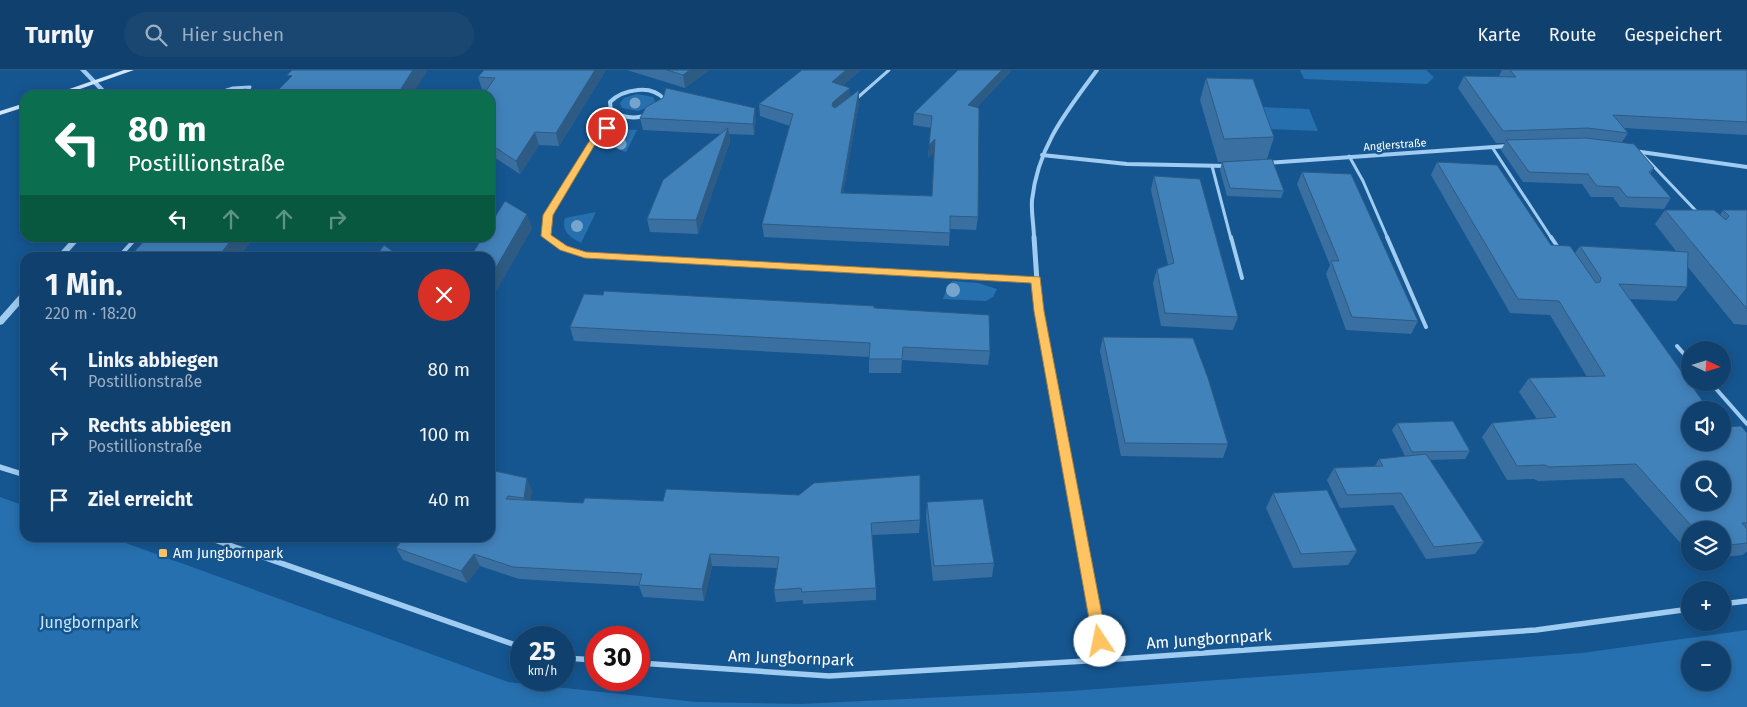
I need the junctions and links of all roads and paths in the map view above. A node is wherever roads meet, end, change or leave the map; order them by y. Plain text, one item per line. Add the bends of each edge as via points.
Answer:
1 (83, 70) edge
2 (130, 70) edge
3 (889, 70) edge
4 (1094, 70) edge
5 (96, 83) junction
6 (73, 90) edge
7 (103, 90) edge
8 (227, 90) edge
9 (248, 90) edge
10 (856, 99) edge
11 (20, 107) edge
12 (0, 113) edge
13 (621, 116) junction
14 (1510, 146) edge
15 (1492, 147) junction
16 (1630, 150) edge
17 (1639, 151) junction
18 (1042, 156) junction
19 (1349, 156) junction
20 (1266, 163) edge
21 (1237, 165) edge
22 (1212, 166) junction
23 (1747, 167) edge
24 (1700, 216) edge
25 (73, 242) edge
26 (132, 242) edge
27 (64, 252) edge
28 (123, 252) edge
29 (1562, 254) edge
30 (1242, 278) dead end
31 (1036, 280) junction
32 (20, 300) edge
33 (0, 322) edge
34 (1426, 327) dead end
35 (1677, 346) dead end
36 (1681, 351) edge
37 (1718, 391) edge
38 (1747, 424) edge
39 (0, 467) edge
40 (20, 473) edge
41 (220, 542) edge
42 (1747, 601) edge
43 (1731, 603) edge
44 (1681, 609) edge
45 (510, 643) edge
46 (1104, 660) junction
47 (650, 664) edge

1 - 5 street
2 - 5 main road
3 - 10 lane
4 - 18 street via 1059,122
5 - 6 main road
5 - 7 street
8 - 9 lane via 250,87
11 - 12 main road
13 - 13 street via 651,114 662,107 664,99 649,90 622,93 614,97 609,106 611,111
13 - 31 street via 594,140 548,215 546,236 563,248 585,255
14 - 15 street, Anglerstraße
15 - 19 street, Anglerstraße
15 - 29 lane
16 - 17 street
17 - 23 street
17 - 24 lane
18 - 22 street via 1127,164
18 - 31 street via 1032,201
19 - 20 street, Anglerstraße
19 - 34 lane
21 - 22 street
22 - 30 lane
25 - 27 street
26 - 28 lane
31 - 46 street via 1039,311
32 - 33 street
35 - 36 lane
37 - 38 lane
39 - 40 street
41 - 45 street
42 - 43 street
44 - 46 street, Am Jungbornpark via 1536,630
46 - 47 street, Am Jungbornpark via 829,676

